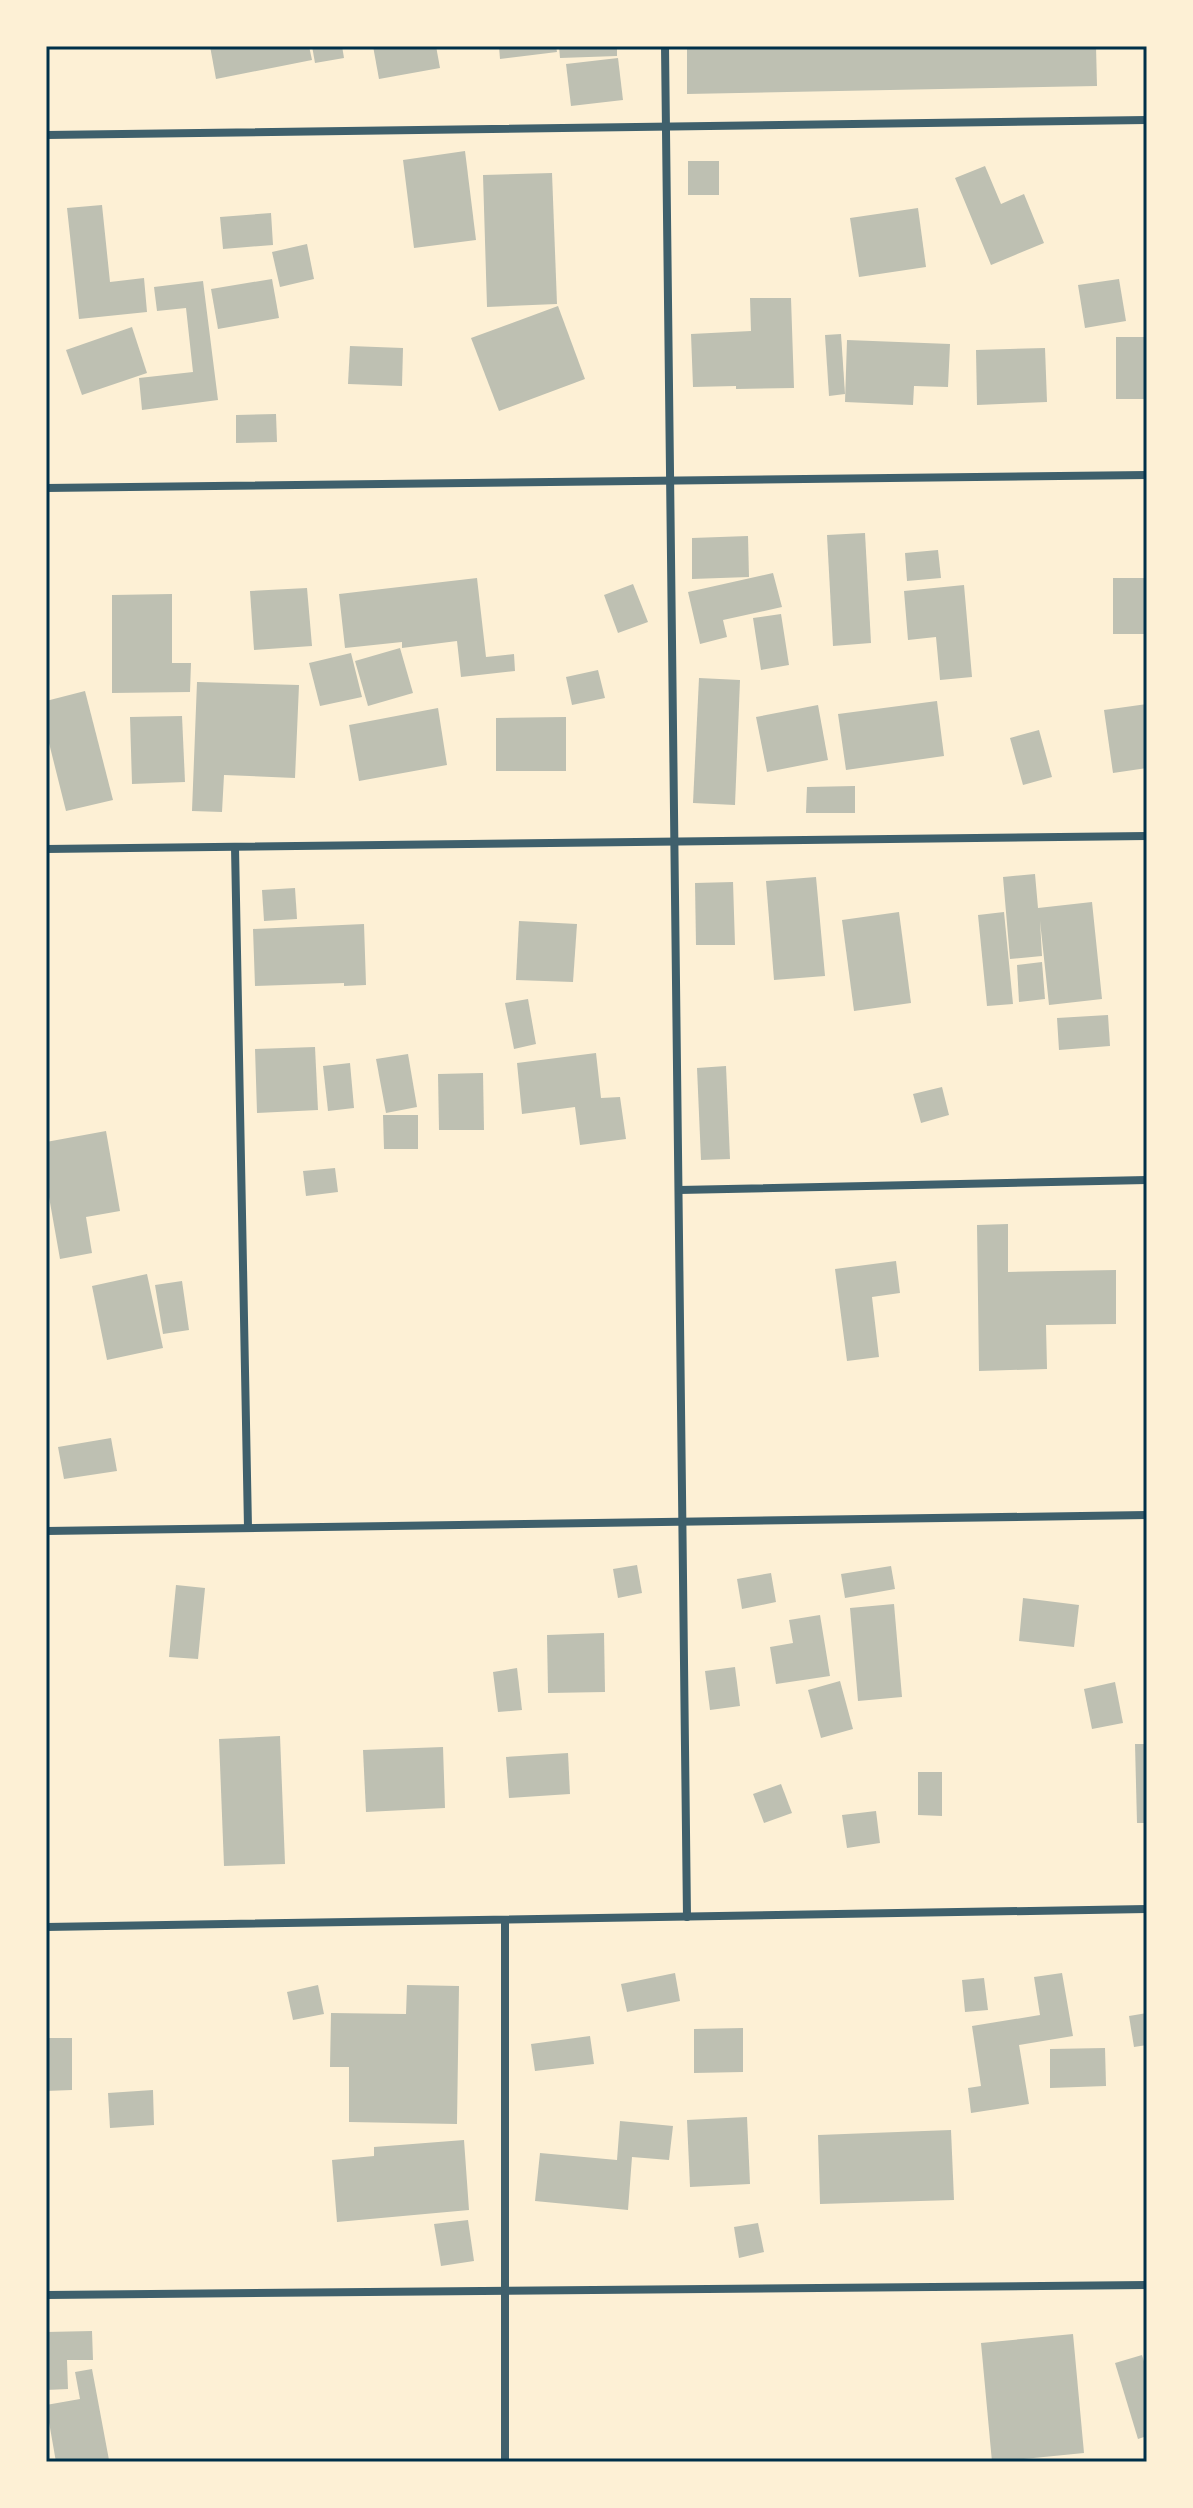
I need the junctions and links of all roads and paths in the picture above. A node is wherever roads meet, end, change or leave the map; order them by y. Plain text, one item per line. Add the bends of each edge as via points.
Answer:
1 (665, 46) edge
2 (1147, 120) edge
3 (667, 127) junction
4 (46, 135) edge
5 (1147, 475) edge
6 (670, 480) junction
7 (46, 488) edge
8 (1147, 836) edge
9 (675, 842) junction
10 (235, 847) junction
11 (46, 849) edge
12 (1147, 1180) edge
13 (679, 1190) junction
14 (1147, 1515) edge
15 (682, 1522) junction
16 (248, 1528) junction
17 (46, 1531) edge
18 (1147, 1909) edge
19 (687, 1917) junction
20 (505, 1920) junction
21 (46, 1927) edge
22 (1147, 2285) edge
23 (505, 2289) junction
24 (46, 2295) edge
25 (505, 2462) edge

1 - 3 street
2 - 3 street
3 - 4 street
3 - 6 street
5 - 6 street
6 - 7 street
6 - 9 street
8 - 9 street
9 - 10 street
9 - 13 street
10 - 11 street
10 - 16 street
12 - 13 street
13 - 15 street
14 - 15 street
15 - 16 street
15 - 19 street
16 - 17 street
18 - 19 street
19 - 20 street
20 - 21 street
20 - 23 street
22 - 23 street
23 - 24 street
23 - 25 street

